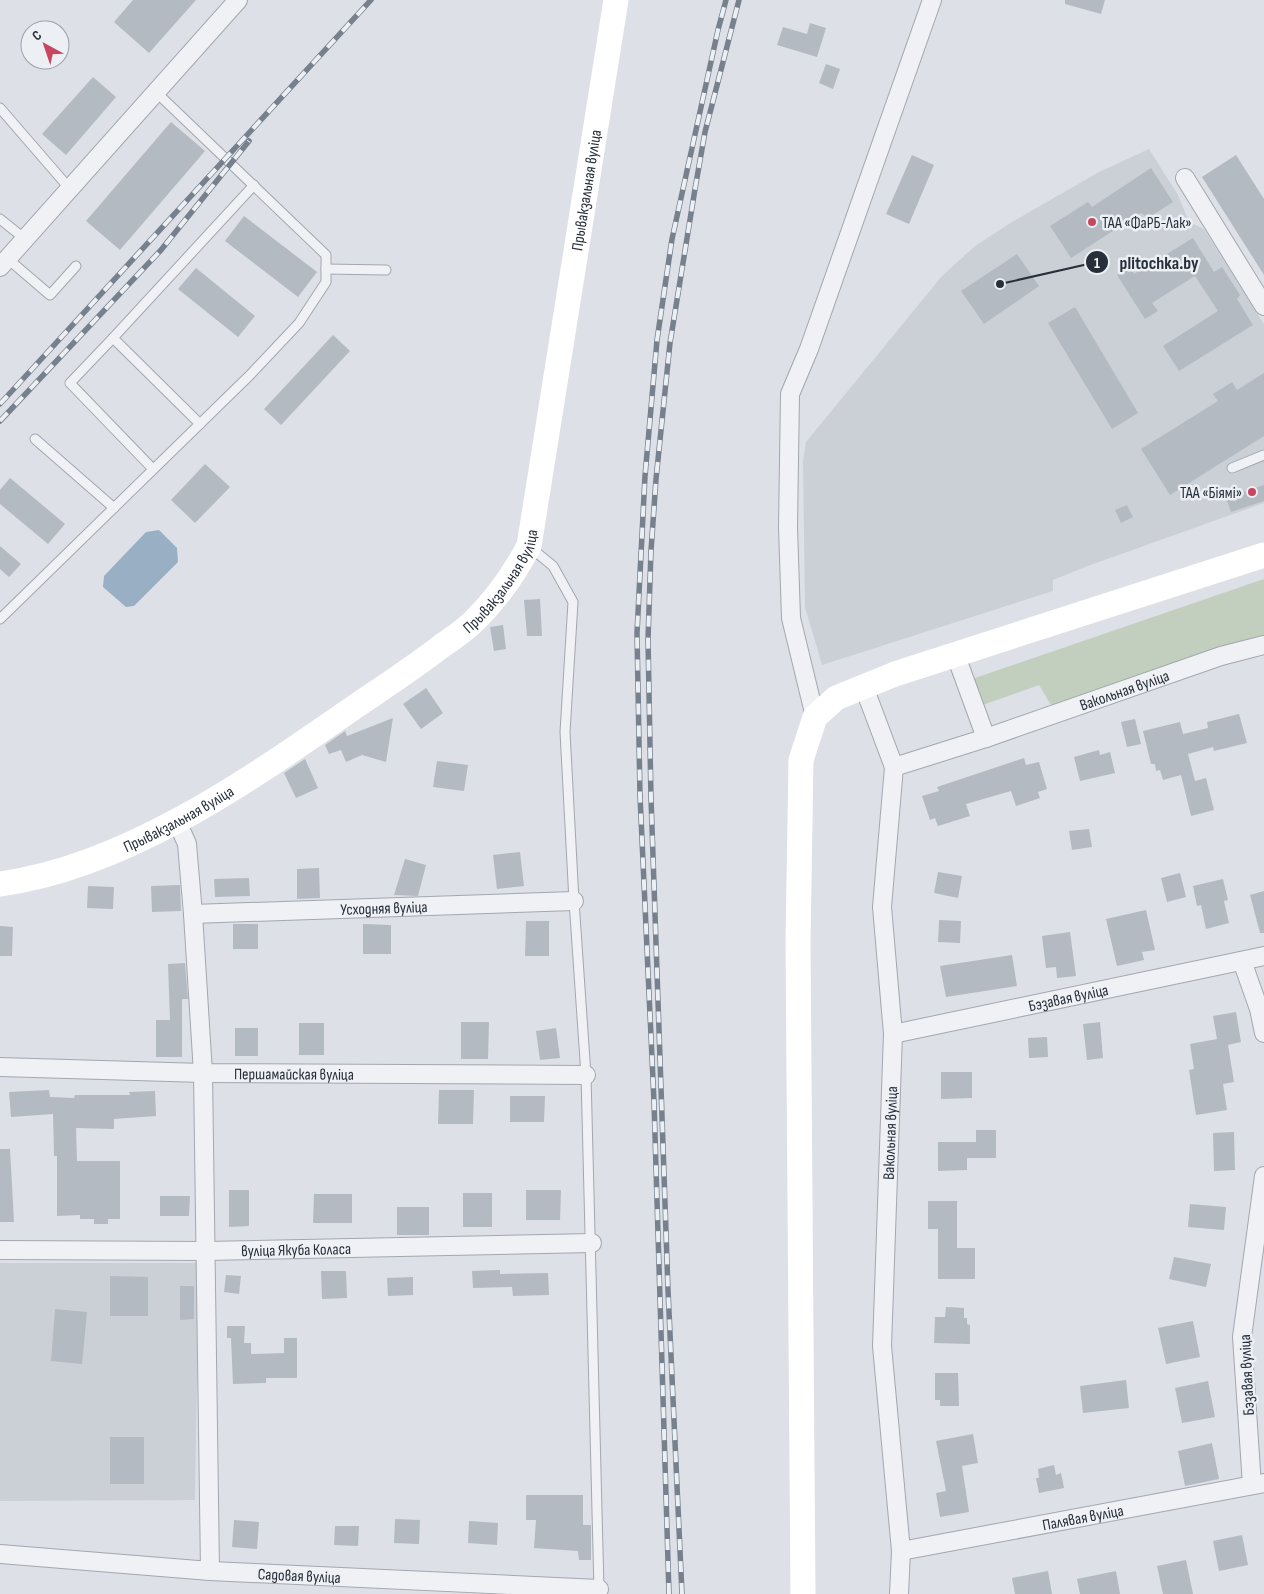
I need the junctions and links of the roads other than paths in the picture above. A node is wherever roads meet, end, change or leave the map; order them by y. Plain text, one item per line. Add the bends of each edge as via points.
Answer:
1 (238, 0) edge
2 (616, 0) edge
3 (932, 0) edge
4 (156, 92) junction
5 (0, 108) edge
6 (1184, 178) dead end
7 (254, 185) junction
8 (70, 189) junction
9 (0, 219) edge
10 (25, 239) junction
11 (4, 263) edge
12 (76, 266) dead end
13 (326, 269) junction
14 (386, 270) dead end
15 (1264, 306) edge
16 (113, 338) junction
17 (200, 424) junction
18 (35, 439) dead end
19 (1264, 455) edge
20 (1232, 468) dead end
21 (153, 469) junction
22 (114, 508) junction
23 (529, 546) junction
24 (1264, 555) edge
25 (0, 619) edge
26 (1264, 645) edge
27 (956, 656) junction
28 (864, 687) junction
29 (815, 717) junction
30 (986, 738) junction
31 (894, 767) junction
32 (177, 821) junction
33 (0, 884) edge
34 (574, 901) junction
35 (194, 914) junction
36 (1264, 956) edge
37 (1242, 960) junction
38 (1264, 1033) edge
39 (893, 1034) junction
40 (0, 1067) edge
41 (203, 1074) junction
42 (586, 1075) junction
43 (1264, 1176) edge
44 (592, 1244) junction
45 (0, 1250) edge
46 (206, 1251) junction
47 (1258, 1484) edge
48 (901, 1551) junction
49 (0, 1554) edge
50 (210, 1571) junction
51 (599, 1592) edge
52 (803, 1594) edge
53 (899, 1594) edge

1 - 4 street
2 - 23 main road, Прывакзальная вуліца
3 - 29 street via 809,349 790,394 788,527 791,618
4 - 7 lane
4 - 8 street
5 - 8 lane
6 - 15 street
7 - 13 lane via 326,255
7 - 16 lane
8 - 10 street
9 - 10 lane
10 - 11 street
11 - 12 lane via 50,295
13 - 14 lane
13 - 17 lane via 326,282 299,324
16 - 17 lane
16 - 21 lane via 70,383
17 - 21 lane
18 - 22 lane
19 - 20 lane
21 - 22 lane
22 - 25 lane
23 - 32 main road, Прывакзальная вуліца via 512,577 473,622 420,663 278,760
23 - 34 lane via 554,566 573,602 565,732
24 - 27 main road
26 - 30 street, Вакольная вуліца via 1221,656
27 - 28 main road
27 - 30 street
28 - 29 main road via 836,698
28 - 31 street
29 - 52 main road via 801,760 798,940
30 - 31 street, Вакольная вуліца
31 - 39 street, Вакольная вуліца via 882,907
32 - 33 main road, Прывакзальная вуліца via 76,868
32 - 35 street via 187,844
34 - 35 street, Усходняя вуліца
34 - 42 lane
35 - 41 street
36 - 37 street, Бэзавая вуліца
37 - 38 street
37 - 39 street, Бэзавая вуліца
39 - 48 street, Вакольная вуліца via 882,1346
40 - 41 street, Першамайская вуліца
41 - 42 street, Першамайская вуліца
41 - 46 street
42 - 44 lane
43 - 47 street, Бэзавая вуліца via 1242,1336
44 - 46 street, вуліца Якуба Коласа
44 - 51 lane
45 - 46 street, вуліца Якуба Коласа
46 - 50 street
47 - 48 street, Палявая вуліца
48 - 53 street, Вакольная вуліца
49 - 50 street, Садовая вуліца
50 - 51 street, Садовая вуліца

